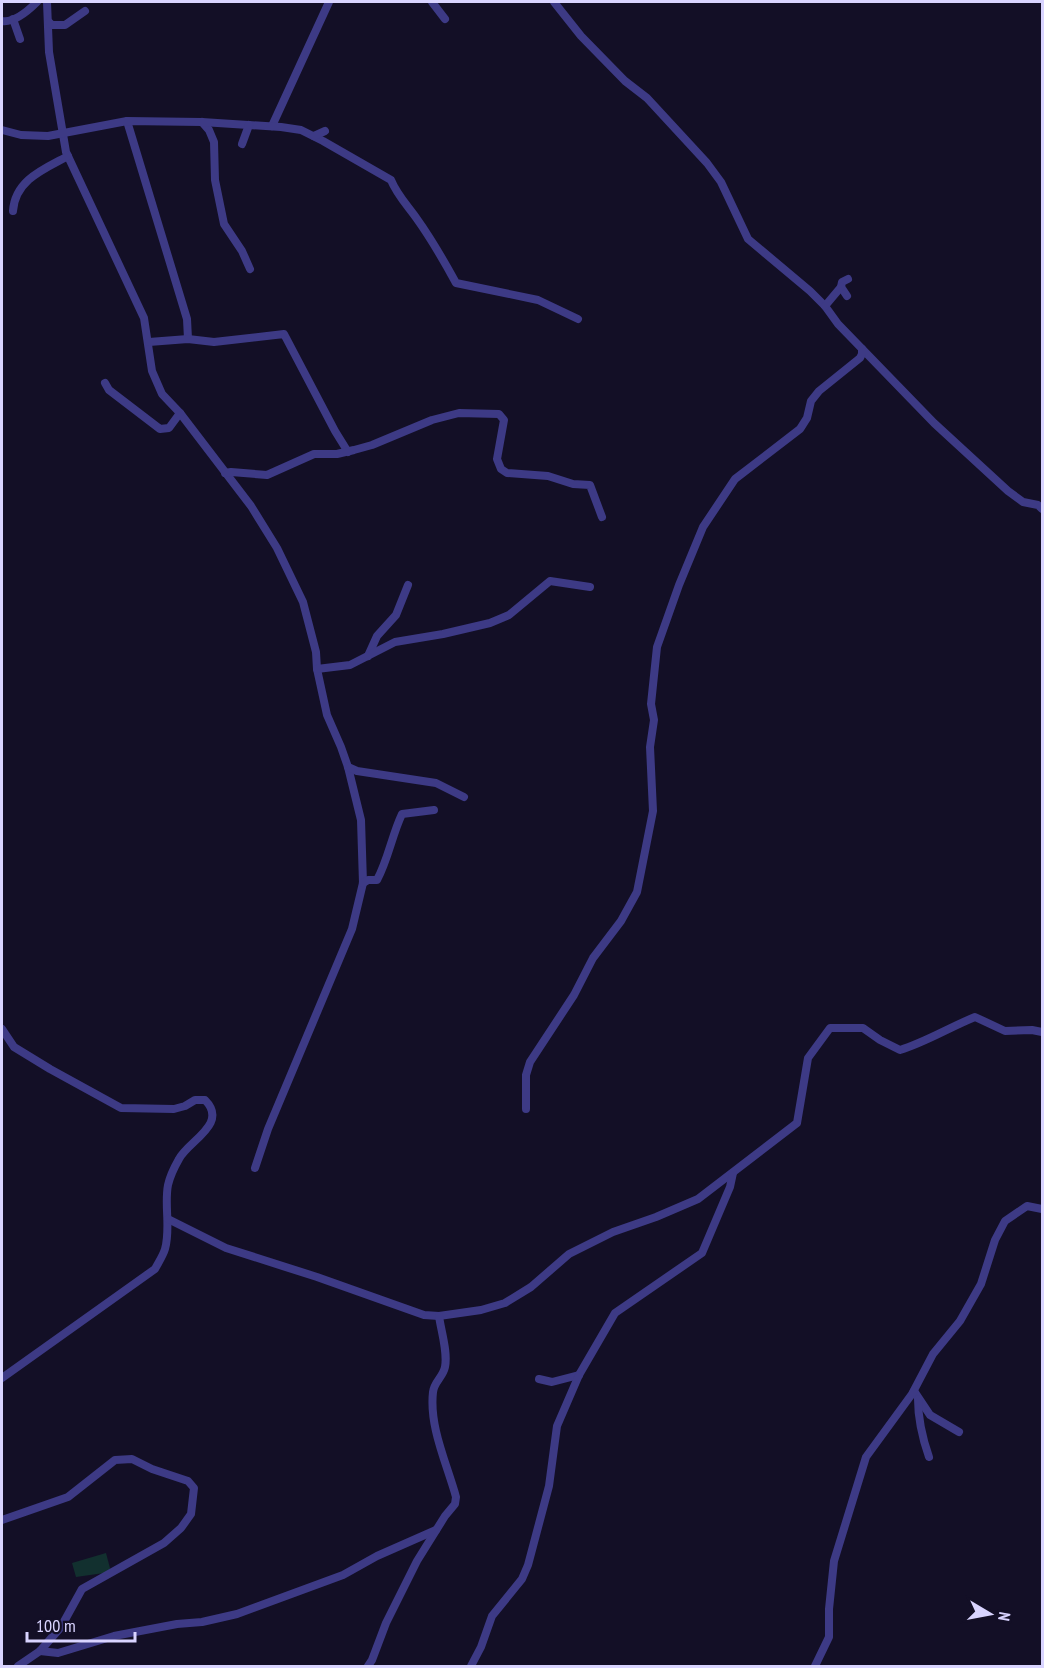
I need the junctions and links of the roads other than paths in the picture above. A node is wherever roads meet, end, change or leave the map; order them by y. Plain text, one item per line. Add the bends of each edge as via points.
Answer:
1 (37, 2) edge
2 (47, 2) edge
3 (329, 2) edge
4 (432, 2) edge
5 (554, 2) edge
6 (85, 11) dead end
7 (445, 19) dead end
8 (7, 21) edge
9 (49, 22) junction
10 (2, 31) edge
11 (20, 39) dead end
12 (127, 121) junction
13 (202, 122) junction
14 (249, 125) junction
15 (272, 126) junction
16 (2, 130) edge
17 (325, 130) dead end
18 (62, 134) junction
19 (314, 136) junction
20 (242, 144) dead end
21 (68, 156) junction
22 (13, 211) dead end
23 (250, 269) dead end
24 (848, 279) dead end
25 (841, 287) junction
26 (847, 296) dead end
27 (825, 306) junction
28 (578, 319) dead end
29 (188, 339) junction
30 (148, 342) junction
31 (861, 349) junction
32 (105, 383) dead end
33 (180, 413) junction
34 (348, 452) junction
35 (225, 473) junction
36 (1041, 504) edge
37 (602, 517) dead end
38 (408, 585) dead end
39 (590, 587) dead end
40 (368, 656) junction
41 (317, 669) junction
42 (348, 767) junction
43 (464, 797) dead end
44 (434, 810) dead end
45 (363, 883) junction
46 (2, 1029) edge
47 (1042, 1032) edge
48 (526, 1109) dead end
49 (255, 1168) dead end
50 (733, 1173) junction
51 (1042, 1209) edge
52 (168, 1219) junction
53 (439, 1316) junction
54 (579, 1375) junction
55 (2, 1378) edge
56 (539, 1378) dead end
57 (916, 1394) junction
58 (959, 1432) dead end
59 (929, 1457) dead end
60 (2, 1520) edge
61 (436, 1530) junction
62 (40, 1651) junction
63 (18, 1666) edge
64 (368, 1666) edge
65 (471, 1666) edge
66 (815, 1666) edge

1 - 8 street
2 - 9 street
3 - 15 street
4 - 7 street
5 - 27 street via 581,36 647,98 707,163 721,182 748,239
6 - 9 street via 65,25
8 - 10 street
8 - 11 street
9 - 18 street via 49,52
12 - 13 street
12 - 18 street
12 - 29 street via 187,319
13 - 14 street
13 - 23 street via 214,142 215,180 224,224
14 - 15 street
14 - 20 street
15 - 19 street
16 - 18 street via 33,136
17 - 19 street
18 - 21 street
19 - 28 street via 391,180 456,283 538,300
21 - 22 street via 46,166 22,186
21 - 30 street via 144,318
24 - 25 street
25 - 26 street
25 - 27 street
27 - 31 street
29 - 30 street
29 - 34 street via 214,342 284,334
30 - 33 street via 152,371 162,394
31 - 36 street via 1008,491 1023,502
31 - 48 street via 860,358 813,398 803,426 735,479 703,527 657,647 651,704 653,810 637,892 530,1062
32 - 33 street via 160,429 169,428
33 - 35 street
34 - 35 street via 314,454 267,476
34 - 37 street via 459,413 499,414 504,420 497,459 501,469 590,485
35 - 41 street via 278,548 303,602
38 - 40 street via 396,615 377,636
39 - 40 street via 550,581 509,615 490,623 395,642
40 - 41 street via 351,665
41 - 42 street via 327,715
42 - 43 street via 436,783
42 - 45 street via 361,820
44 - 45 street via 402,814 382,871 376,880
45 - 49 street via 352,929
46 - 52 street via 14,1047 121,1108 174,1109 195,1100 205,1100 211,1106 211,1122 206,1132 180,1156 168,1185
47 - 50 street via 1005,1031 975,1017 900,1050 863,1028 830,1028 808,1058 797,1123
50 - 53 street via 698,1199 569,1254 531,1287 505,1303
50 - 54 street via 702,1253 615,1313
51 - 57 street via 1027,1206 1005,1221 981,1284 960,1321 933,1354
52 - 53 street via 226,1248 424,1315
52 - 55 street via 165,1250 155,1269
53 - 61 street via 446,1363 434,1389 434,1421 456,1504
54 - 56 street via 552,1382
54 - 65 street via 557,1426 549,1486 528,1565 522,1579 492,1616
57 - 58 street via 930,1415
57 - 59 street via 922,1438
57 - 66 street via 866,1457 834,1561 829,1637
60 - 62 street via 68,1497 122,1458 188,1481 194,1488 191,1514 181,1528 164,1543 82,1589 61,1627
61 - 62 street via 343,1575 237,1614 114,1636 58,1653
61 - 64 street via 417,1561
62 - 63 street

